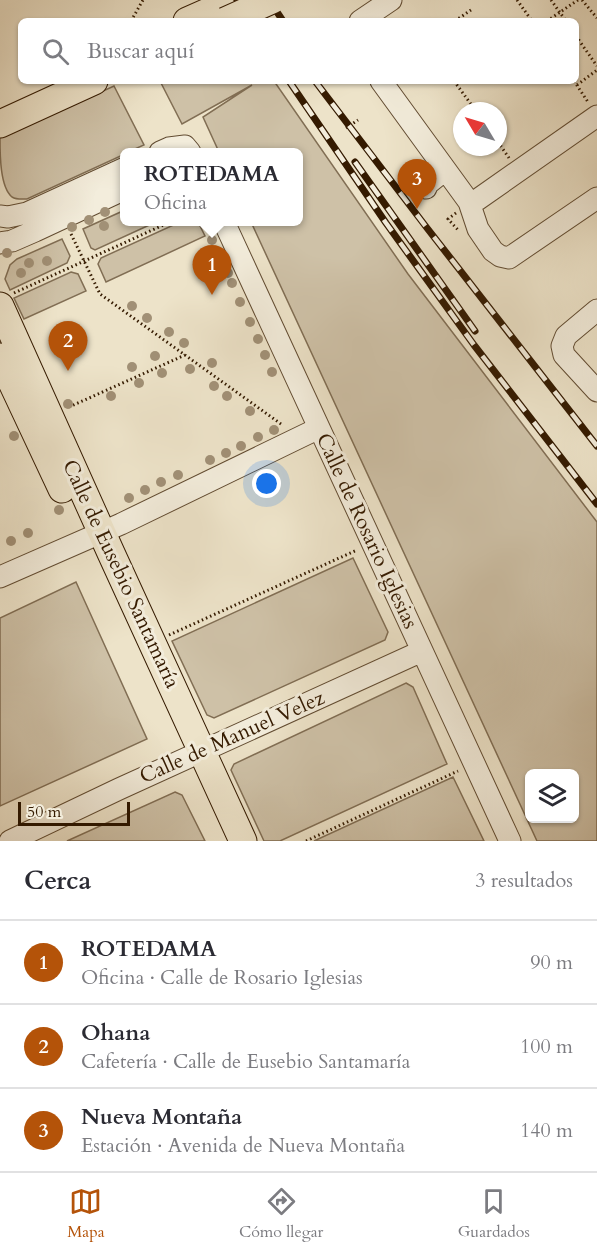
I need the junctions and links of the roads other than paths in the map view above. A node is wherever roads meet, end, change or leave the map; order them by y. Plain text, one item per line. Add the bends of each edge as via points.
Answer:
1 (235, 0) edge
2 (272, 0) edge
3 (391, 0) edge
4 (195, 18) edge
5 (232, 18) edge
6 (364, 18) edge
7 (52, 84) edge
8 (87, 84) edge
9 (383, 84) edge
10 (0, 108) edge
11 (593, 109) edge
12 (0, 124) edge
13 (120, 170) edge
14 (445, 170) junction
15 (426, 188) dead end
16 (120, 191) edge
17 (597, 198) edge
18 (477, 200) dead end
19 (0, 216) edge
20 (226, 226) edge
21 (0, 243) edge
22 (4, 301) edge
23 (597, 309) edge
24 (0, 357) edge
25 (597, 391) edge
26 (319, 428) junction
27 (93, 536) junction
28 (0, 577) edge
29 (422, 651) junction
30 (194, 754) junction
31 (10, 841) edge
32 (225, 841) edge
33 (243, 841) edge
34 (510, 841) edge

1 - 4 main road
2 - 5 main road, bridge
3 - 6 street
7 - 10 main road
8 - 12 main road
9 - 14 street
11 - 18 street
13 - 19 street via 27,213
14 - 15 street
14 - 17 street via 469,202 478,229 493,251 504,258
16 - 21 street
20 - 26 street, Calle de Rosario Iglesias
22 - 27 main road, Calle de Eusebio Santamaría
23 - 25 street via 566,336 562,345 564,355
24 - 27 main road, Calle de Eusebio Santamaría
26 - 27 street
26 - 29 street, Calle de Rosario Iglesias
27 - 28 street
27 - 30 main road, Calle de Eusebio Santamaría
27 - 30 main road, Calle de Eusebio Santamaría via 152,643
29 - 30 street, Calle de Manuel Velez
29 - 34 street, Calle de Rosario Iglesias
30 - 31 street, Calle de Manuel Velez
30 - 32 main road, Calle de Eusebio Santamaría
30 - 33 main road, Calle de Eusebio Santamaría

